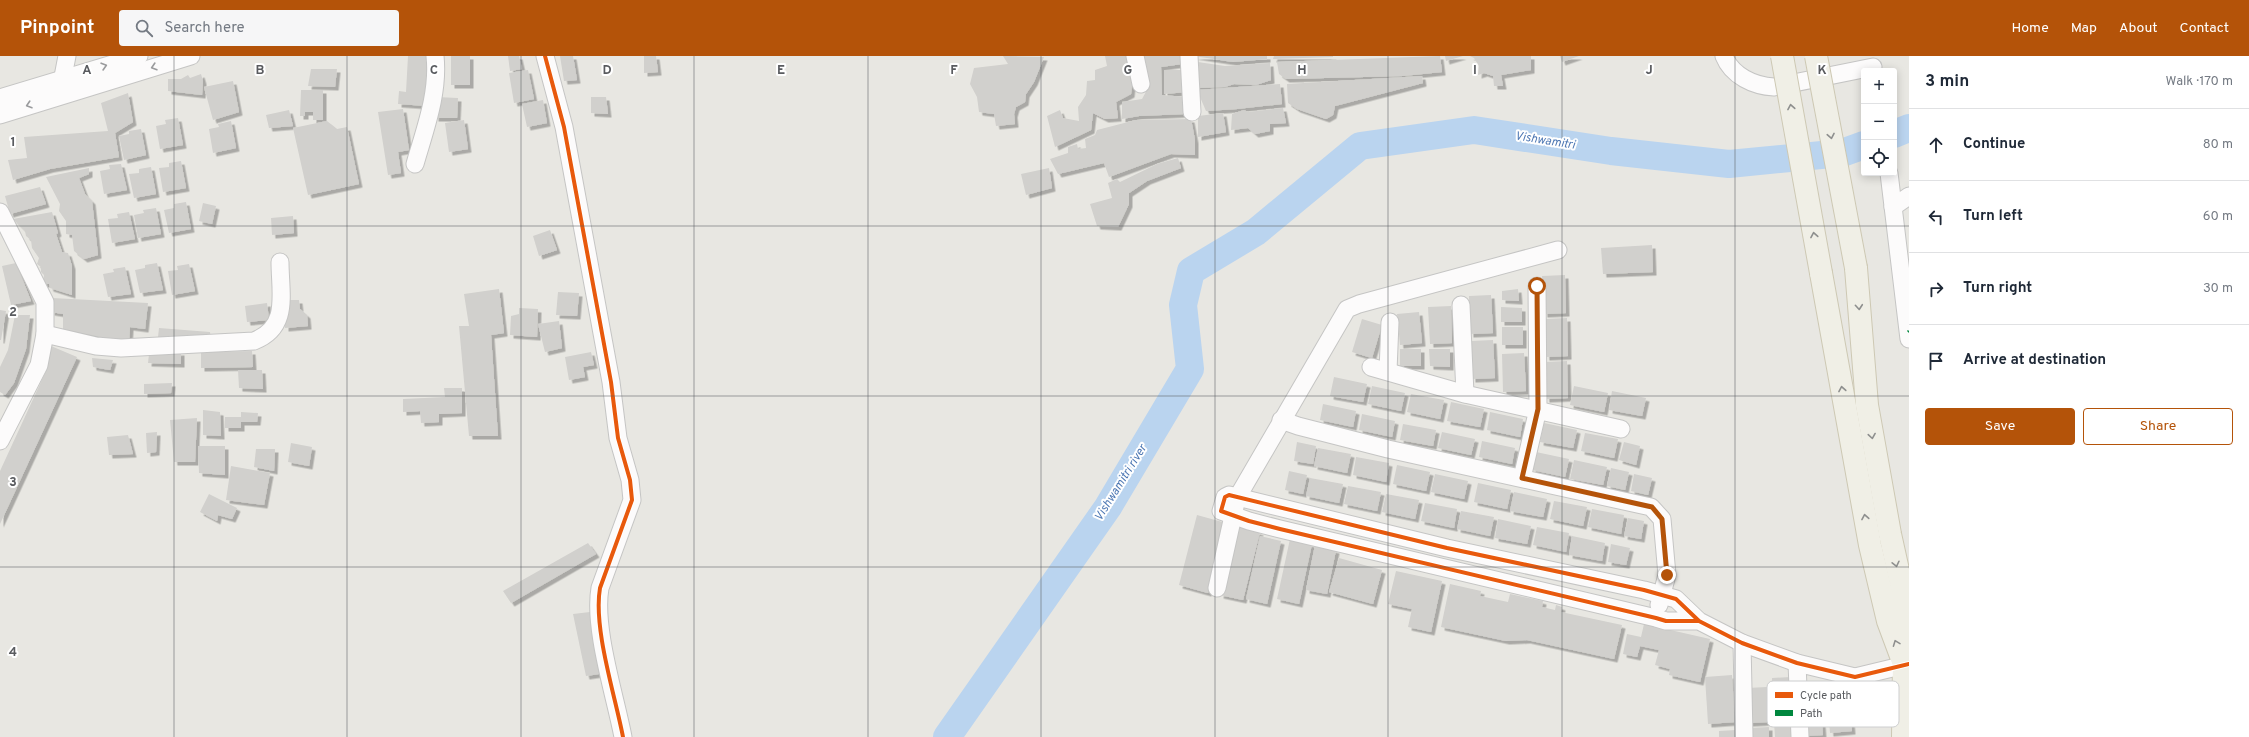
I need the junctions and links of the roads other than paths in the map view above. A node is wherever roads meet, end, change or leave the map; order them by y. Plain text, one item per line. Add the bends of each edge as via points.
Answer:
1 (67, 56) edge
2 (139, 56) edge
3 (191, 56) edge
4 (435, 56) edge
5 (545, 56) edge
6 (1135, 56) edge
7 (1188, 56) edge
8 (1724, 56) edge
9 (1782, 56) edge
10 (1816, 56) edge
11 (1872, 65) edge
12 (63, 78) junction
13 (1141, 84) dead end
14 (60, 95) junction
15 (0, 98) edge
16 (1192, 112) dead end
17 (0, 115) edge
18 (414, 164) dead end
19 (1889, 176) edge
20 (1909, 196) edge
21 (1893, 203) junction
22 (0, 212) edge
23 (1558, 250) dead end
24 (280, 262) dead end
25 (1537, 286) dead end
26 (1461, 305) dead end
27 (1390, 322) dead end
28 (45, 334) junction
29 (1909, 334) edge
30 (1371, 367) dead end
31 (1388, 371) junction
32 (1465, 394) junction
33 (1538, 409) junction
34 (1281, 420) junction
35 (1621, 429) dead end
36 (0, 441) edge
37 (1522, 478) junction
38 (1237, 498) junction
39 (1232, 516) junction
40 (1395, 535) junction
41 (1391, 556) junction
42 (1217, 588) dead end
43 (1661, 595) junction
44 (1656, 618) junction
45 (1909, 620) edge
46 (1699, 622) junction
47 (1742, 644) junction
48 (1797, 663) junction
49 (1907, 674) edge
50 (1798, 681) edge
51 (1800, 727) edge
52 (623, 737) edge
53 (1744, 737) edge
54 (1800, 737) edge
55 (1903, 737) edge

1 - 12 street
12 -> 2 street
3 -> 14 street
4 - 18 street via 436,75 431,108
5 - 52 street via 564,128 611,382 618,438 632,490 632,500 598,600 600,625
6 - 13 street
7 - 16 street
8 - 11 street via 1738,74 1750,83 1762,87 1774,87
49 -> 9 main road, bridge via 1888,621 1870,545
10 -> 45 main road, bridge via 1856,268 1868,412 1890,534
12 - 14 street
12 - 15 street
14 -> 17 street
19 - 21 street
20 - 21 street
21 - 29 street
22 - 28 street via 45,302
23 - 34 street via 1347,309
24 - 28 street via 279,320 268,334 254,341 121,348 96,346
25 - 33 street
26 - 32 street
27 - 31 street
28 - 36 street via 39,365
30 - 31 street
31 - 32 street
32 - 33 street
33 - 35 street
33 - 37 street
34 - 37 street via 1388,449
34 - 38 street
37 - 43 street via 1652,507 1662,519 1667,575
38 - 39 street via 1229,495 1225,497 1221,511
38 - 40 street
39 - 41 street
39 - 42 street
40 - 41 street
40 - 43 street
41 - 44 street
43 - 44 street
43 - 46 street via 1676,599
44 - 46 street via 1666,621
45 - 49 main road
46 - 47 street
47 - 48 street
47 - 53 street
48 - 49 street via 1855,678
48 - 50 street
49 - 55 main road
51 - 54 street

